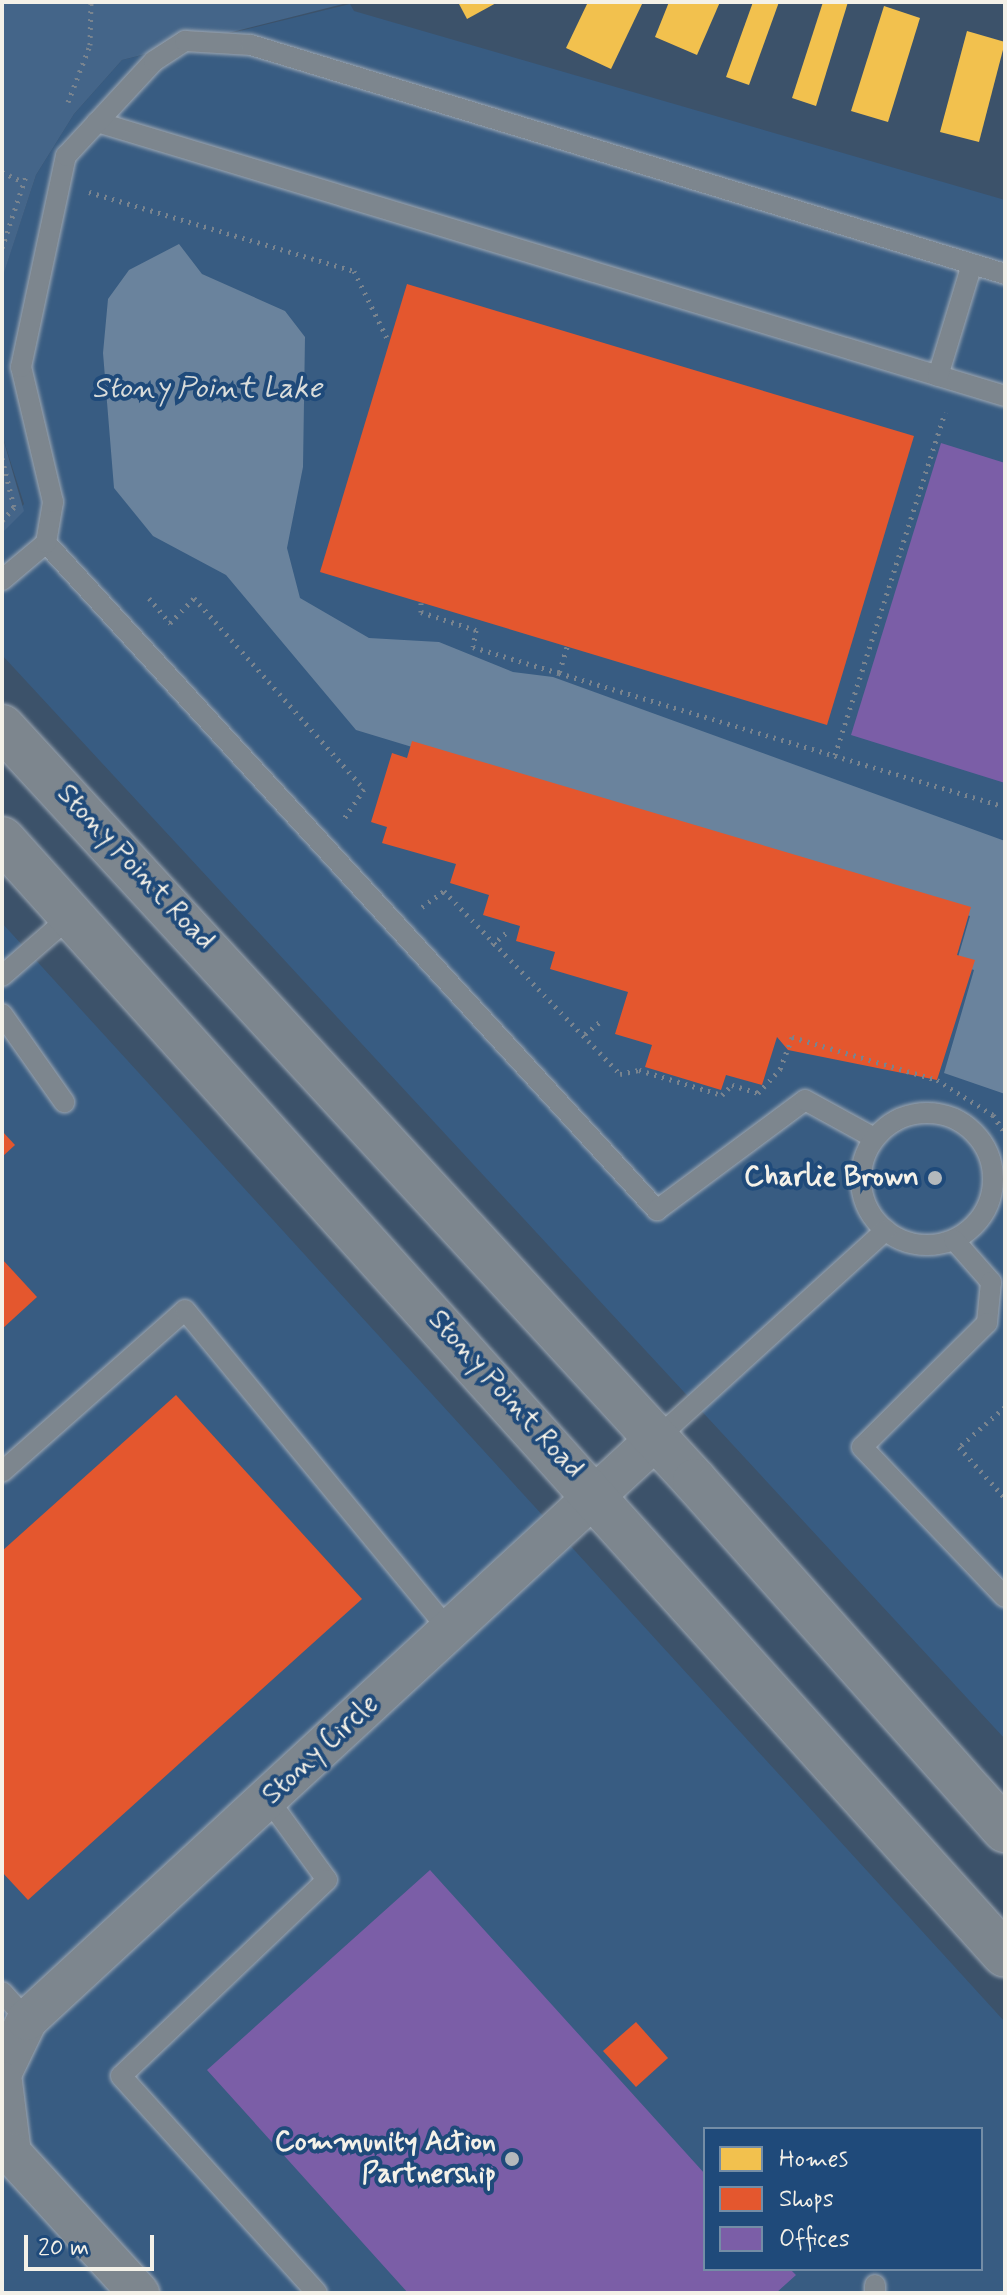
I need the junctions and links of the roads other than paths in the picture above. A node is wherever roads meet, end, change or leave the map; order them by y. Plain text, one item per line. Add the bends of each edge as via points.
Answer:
1 (97, 122) junction
2 (972, 264) junction
3 (1005, 274) edge
4 (938, 376) junction
5 (1005, 396) edge
6 (46, 543) junction
7 (2, 580) edge
8 (2, 727) edge
9 (2, 839) edge
10 (72, 915) junction
11 (2, 976) edge
12 (2, 1014) edge
13 (64, 1102) dead end
14 (874, 1138) junction
15 (886, 1230) junction
16 (954, 1240) junction
17 (655, 1440) junction
18 (2, 1472) edge
19 (596, 1496) junction
20 (1005, 1597) edge
21 (450, 1631) junction
22 (268, 1799) junction
23 (1005, 1830) edge
24 (1005, 1955) edge
25 (14, 2006) edge
26 (2, 2072) edge
27 (2, 2082) edge
28 (6, 2148) edge
29 (139, 2293) edge
30 (317, 2293) edge

1 - 2 lane via 154,61 185,41 216,38
1 - 4 lane
1 - 6 lane via 66,156 21,367 53,502
2 - 3 lane
2 - 4 lane
4 - 5 lane
6 - 7 lane
6 - 14 lane via 657,1210 805,1100
8 - 17 main road, Stony Point Road
9 - 10 main road, Stony Point Road
10 - 11 lane
10 - 19 main road, Stony Point Road
12 - 13 lane
14 - 15 lane via 860,1180 864,1203
14 - 16 lane via 912,1114 956,1119 975,1132 993,1171 993,1191 972,1228
15 - 16 lane via 912,1244
15 - 17 lane
16 - 20 lane via 991,1282 987,1323 862,1447
17 - 19 street, Stony Circle
17 - 23 main road, Stony Point Road
18 - 21 lane via 185,1310
19 - 21 street, Stony Circle
19 - 24 main road, Stony Point Road
21 - 22 street, Stony Circle
22 - 25 street, Stony Circle
22 - 30 lane via 327,1880 121,2076
25 - 26 street, Stony Circle
27 - 28 street
28 - 29 street

